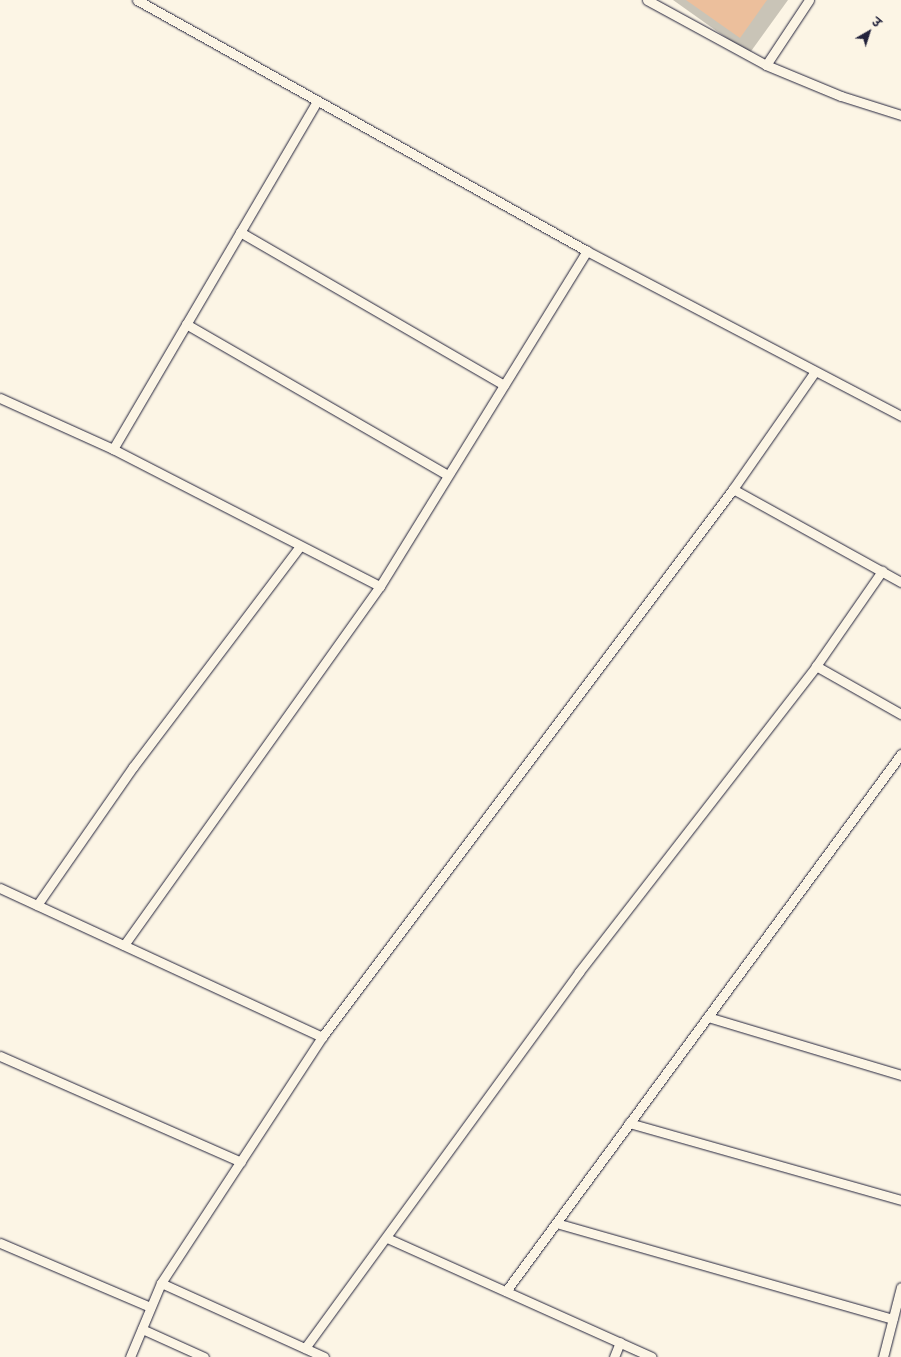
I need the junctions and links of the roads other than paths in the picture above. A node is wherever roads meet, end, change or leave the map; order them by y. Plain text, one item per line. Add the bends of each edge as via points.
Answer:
1 (137, 0) edge
2 (647, 0) edge
3 (809, 0) edge
4 (766, 65) junction
5 (317, 101) junction
6 (901, 115) edge
7 (240, 232) junction
8 (587, 251) junction
9 (186, 324) junction
10 (814, 373) junction
11 (504, 386) junction
12 (0, 398) edge
13 (901, 416) edge
14 (113, 449) junction
15 (448, 475) junction
16 (733, 489) junction
17 (300, 546) junction
18 (882, 571) junction
19 (901, 582) edge
20 (380, 586) junction
21 (816, 666) junction
22 (901, 714) edge
23 (901, 754) edge
24 (0, 888) edge
25 (37, 905) junction
26 (124, 945) junction
27 (708, 1017) junction
28 (322, 1037) junction
29 (0, 1056) edge
30 (901, 1075) edge
31 (629, 1123) junction
32 (241, 1162) junction
33 (901, 1200) edge
34 (556, 1223) junction
35 (387, 1238) junction
36 (0, 1243) edge
37 (161, 1282) junction
38 (901, 1287) edge
39 (506, 1291) junction
40 (150, 1306) junction
41 (893, 1319) junction
42 (142, 1329) junction
43 (620, 1342) junction
44 (305, 1348) junction
45 (130, 1357) edge
46 (204, 1357) edge
47 (324, 1357) edge
48 (614, 1357) edge
49 (652, 1357) edge
50 (883, 1357) edge

1 - 5 lane
2 - 4 lane
3 - 4 lane
4 - 6 lane via 840,96
5 - 7 lane
5 - 8 lane
7 - 9 lane
7 - 11 lane
8 - 10 lane
8 - 11 lane
9 - 14 lane
9 - 15 lane
10 - 13 lane
10 - 16 lane
11 - 15 lane
12 - 14 lane
14 - 17 lane
15 - 20 lane
16 - 18 lane
16 - 28 lane
17 - 20 lane
17 - 25 lane via 133,768
18 - 19 lane
18 - 21 lane
20 - 26 lane
21 - 22 lane
21 - 35 lane via 579,972
23 - 27 lane
24 - 25 lane
25 - 26 lane
26 - 28 lane
27 - 30 lane
27 - 31 lane
28 - 32 lane
29 - 32 lane
31 - 33 lane
31 - 34 lane
32 - 37 lane
34 - 39 lane
34 - 41 lane
35 - 39 lane
35 - 44 lane
36 - 40 lane
37 - 40 lane
37 - 44 lane
38 - 41 lane
39 - 43 lane
40 - 42 lane
41 - 50 lane
42 - 45 lane
42 - 46 lane
43 - 48 lane
43 - 49 lane
44 - 47 lane

